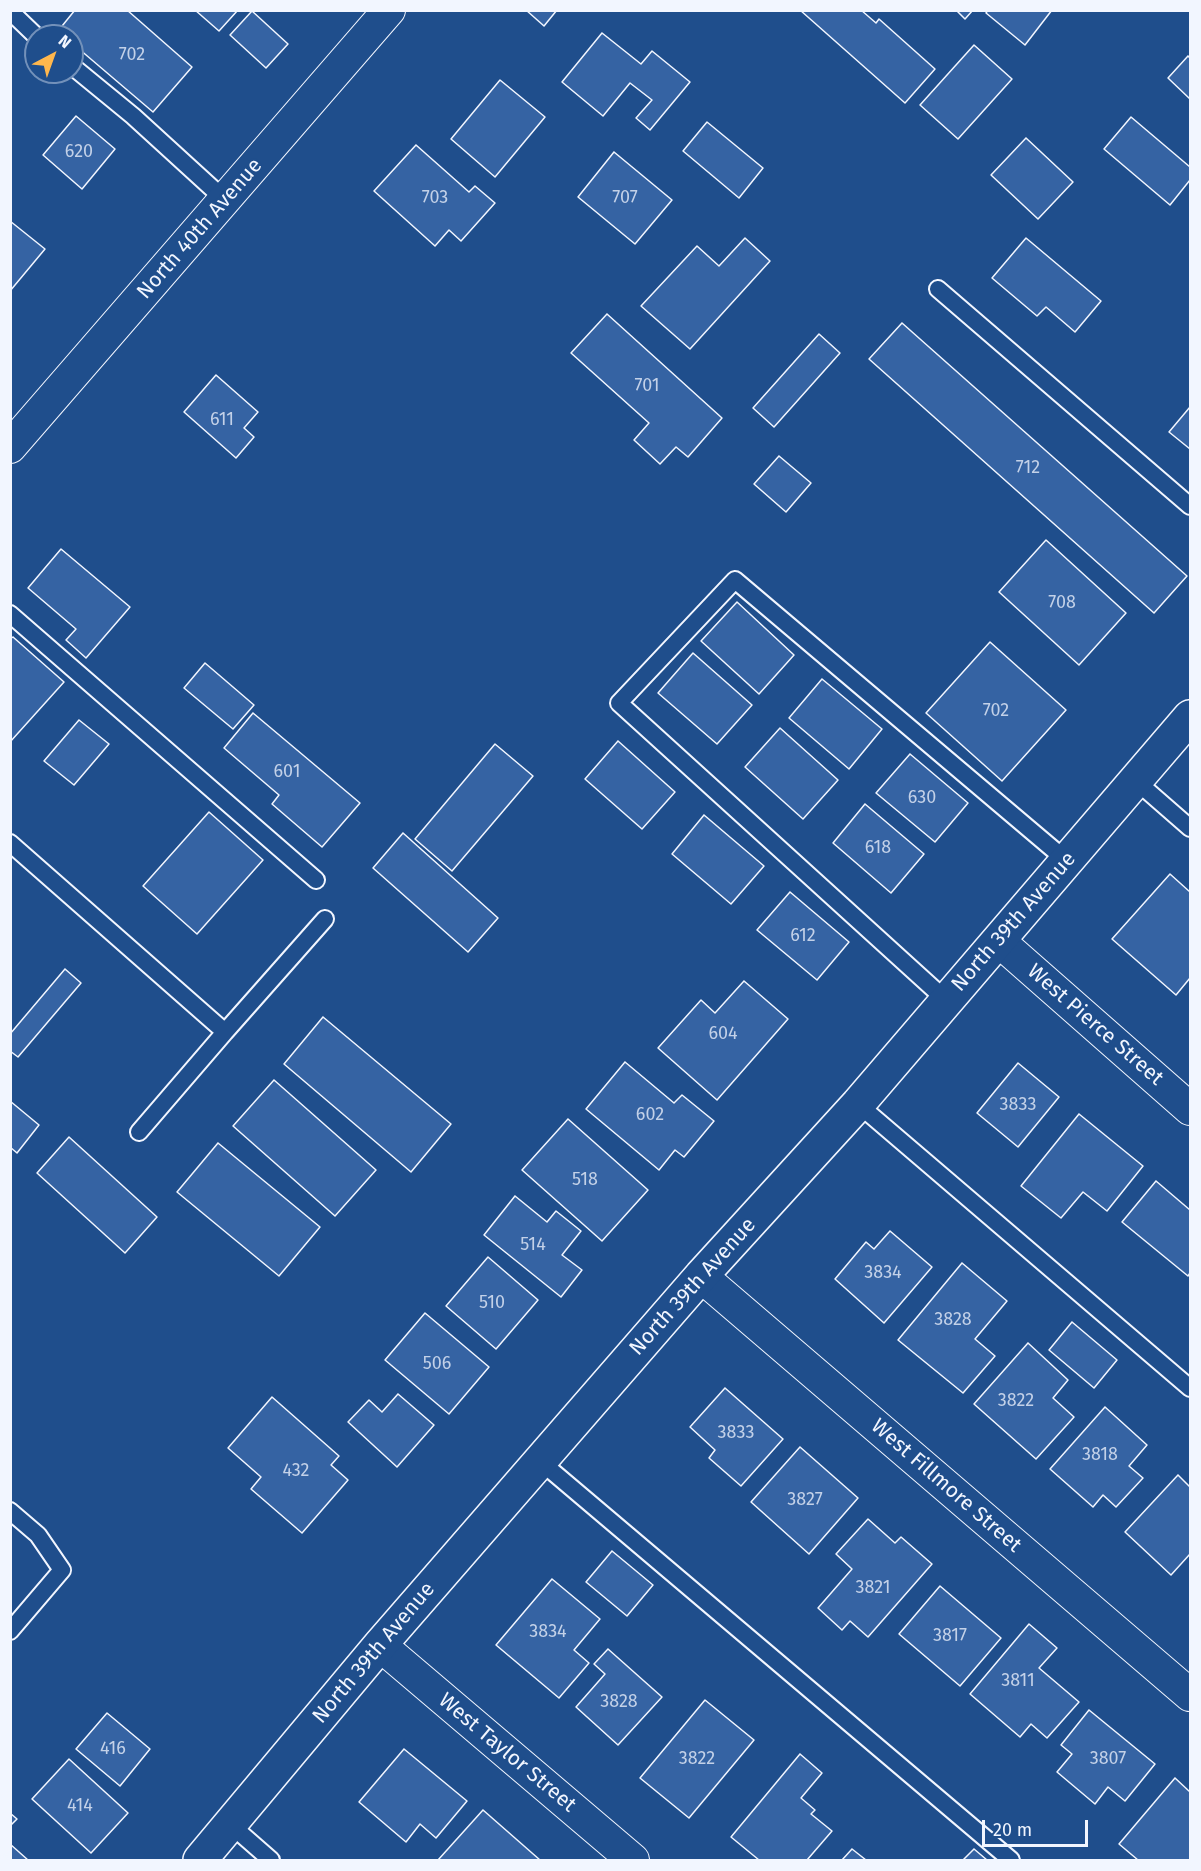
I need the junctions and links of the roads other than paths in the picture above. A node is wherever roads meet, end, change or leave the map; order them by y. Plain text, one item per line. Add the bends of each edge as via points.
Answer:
1 (10, 10) edge
2 (389, 10) edge
3 (24, 24) edge
4 (84, 76) edge
5 (225, 200) junction
6 (938, 289) dead end
7 (10, 447) edge
8 (1191, 506) edge
9 (10, 615) edge
10 (1191, 717) edge
11 (1135, 780) junction
12 (1191, 828) edge
13 (10, 843) edge
14 (1067, 861) junction
15 (316, 880) dead end
16 (325, 919) dead end
17 (999, 941) junction
18 (947, 1001) junction
19 (225, 1032) junction
20 (858, 1104) junction
21 (1191, 1109) edge
22 (139, 1132) dead end
23 (701, 1276) junction
24 (1191, 1388) edge
25 (540, 1461) junction
26 (10, 1511) edge
27 (10, 1631) edge
28 (380, 1645) junction
29 (1191, 1695) edge
30 (231, 1825) junction
31 (200, 1860) edge
32 (271, 1860) edge
33 (633, 1860) edge
34 (1011, 1860) edge

1 - 3 lane
2 - 5 street, North 40th Avenue
4 - 5 lane
5 - 7 street, North 40th Avenue
6 - 8 lane
9 - 15 lane
10 - 11 street, North 39th Avenue
11 - 12 lane
11 - 14 street, North 39th Avenue
13 - 19 lane
14 - 17 street, North 39th Avenue
14 - 18 lane via 735,580 619,703
16 - 19 lane
17 - 18 street, North 39th Avenue
17 - 21 street, West Pierce Street
18 - 20 street, North 39th Avenue
19 - 22 lane
20 - 23 street, North 39th Avenue
20 - 24 lane
23 - 25 street, North 39th Avenue
23 - 29 street, West Fillmore Street
25 - 28 street, North 39th Avenue
25 - 34 lane
26 - 27 lane via 38,1535 62,1570
28 - 30 street, North 39th Avenue
28 - 33 street, West Taylor Street
30 - 31 street, North 39th Avenue
30 - 32 lane

